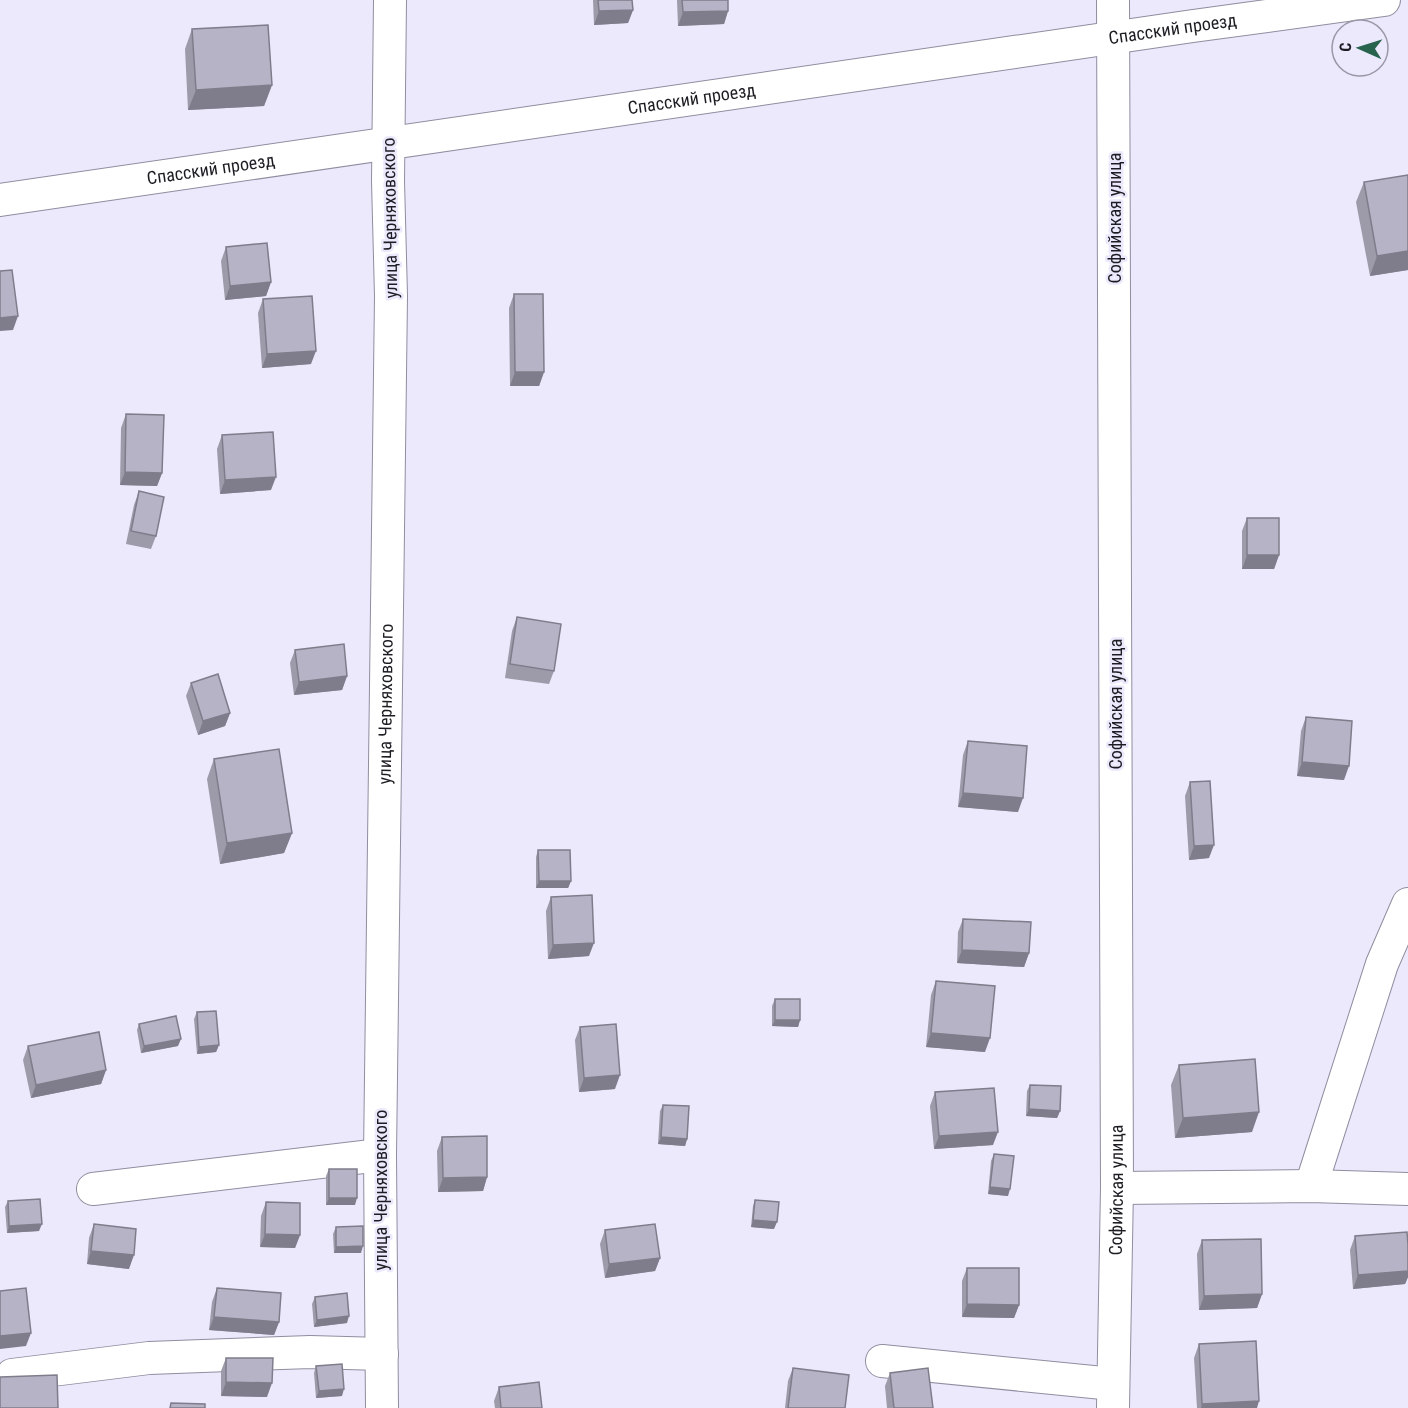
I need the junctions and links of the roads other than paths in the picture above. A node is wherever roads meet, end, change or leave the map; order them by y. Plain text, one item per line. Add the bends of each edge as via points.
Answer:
1 (390, 0) edge
2 (1113, 0) edge
3 (1384, 0) edge
4 (1112, 39) junction
5 (388, 143) junction
6 (0, 200) edge
7 (1408, 904) edge
8 (380, 1155) junction
9 (1311, 1186) junction
10 (1118, 1188) junction
11 (1408, 1189) edge
12 (93, 1190) dead end
13 (382, 1354) junction
14 (882, 1361) dead end
15 (12, 1375) edge
16 (1113, 1396) edge
17 (382, 1408) edge

1 - 5 street, улица Черняховского
2 - 4 street, Софийская улица
3 - 4 street, Спасский проезд
4 - 5 street, Спасский проезд
4 - 10 street, Софийская улица
5 - 6 street, Спасский проезд
5 - 8 street, улица Черняховского via 391,296
7 - 9 street via 1382,964
8 - 12 street
8 - 13 street, улица Черняховского
9 - 10 street
9 - 11 street
10 - 16 street, Софийская улица
13 - 15 street via 310,1352 149,1358
13 - 17 street, улица Черняховского
14 - 16 street

